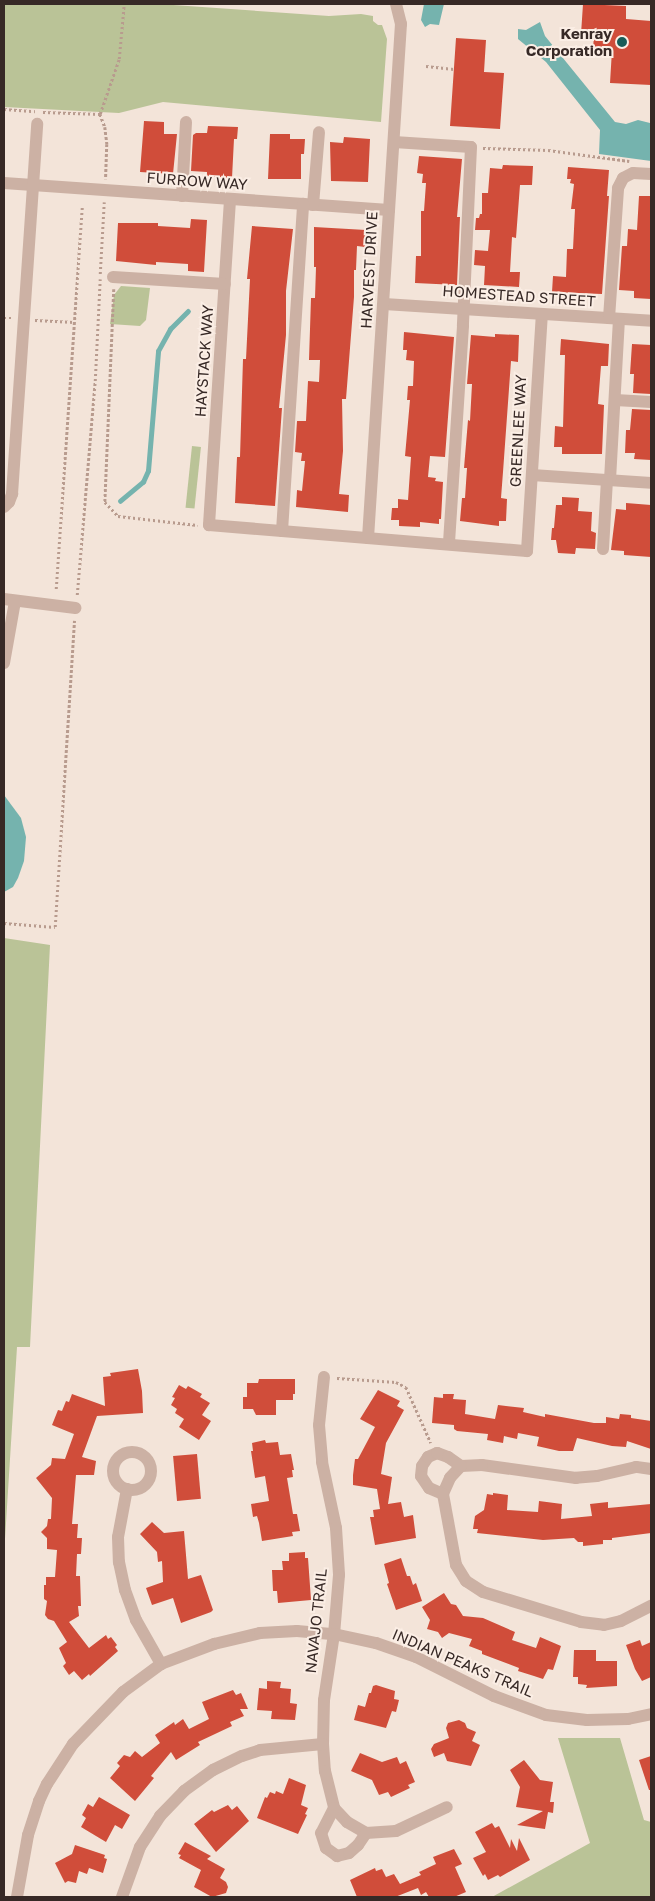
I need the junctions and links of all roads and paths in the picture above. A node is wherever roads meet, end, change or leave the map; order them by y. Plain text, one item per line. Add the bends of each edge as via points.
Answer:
1 (124, 4) edge
2 (396, 4) edge
3 (426, 66) dead end
4 (454, 69) dead end
5 (4, 109) edge
6 (100, 114) junction
7 (186, 122) dead end
8 (37, 124) dead end
9 (318, 132) dead end
10 (394, 142) junction
11 (471, 147) junction
12 (634, 162) dead end
13 (651, 174) edge
14 (4, 183) edge
15 (32, 184) junction
16 (105, 191) junction
17 (182, 196) junction
18 (230, 200) junction
19 (308, 205) junction
20 (82, 207) dead end
21 (389, 210) junction
22 (116, 282) joint
23 (225, 284) junction
24 (384, 304) junction
25 (464, 309) junction
26 (542, 314) junction
27 (4, 318) edge
28 (614, 318) junction
29 (24, 319) junction
30 (651, 321) edge
31 (74, 322) junction
32 (614, 400) junction
33 (651, 402) edge
34 (532, 475) junction
35 (608, 480) junction
36 (651, 483) edge
37 (4, 507) edge
38 (209, 526) junction
39 (282, 531) junction
40 (368, 538) junction
41 (449, 544) junction
42 (603, 549) dead end
43 (56, 588) dead end
44 (10, 600) edge
45 (75, 608) junction
46 (4, 663) edge
47 (4, 923) edge
48 (324, 1377) joint
49 (437, 1453) junction
50 (461, 1466) junction
51 (651, 1469) edge
52 (127, 1490) dead end
53 (443, 1494) junction
54 (651, 1606) edge
55 (334, 1634) junction
56 (161, 1664) junction
57 (651, 1714) edge
58 (323, 1744) junction
59 (447, 1807) dead end
60 (334, 1808) junction
61 (366, 1833) junction
62 (17, 1897) edge
63 (122, 1897) edge

1 - 6 path via 119,59
2 - 10 street, HARVEST DRIVE via 401,24
3 - 4 path
5 - 6 path
6 - 16 path via 107,144
7 - 17 street
8 - 15 street
9 - 19 street
10 - 11 street
10 - 21 street, HARVEST DRIVE
11 - 12 path via 548,150
11 - 25 street
13 - 28 street via 633,173 623,178 618,188
14 - 15 street, FURROW WAY
15 - 16 street, FURROW WAY
15 - 29 street
16 - 17 street, FURROW WAY
16 - 45 path via 95,381
17 - 18 street, FURROW WAY
18 - 19 street, FURROW WAY
18 - 23 street, HAYSTACK WAY
19 - 21 street, FURROW WAY
19 - 39 street
20 - 31 path
21 - 24 street, HARVEST DRIVE
22 - 23 street
22 - 38 path via 113,290 105,502 118,516
23 - 38 street, HAYSTACK WAY
24 - 25 street, HOMESTEAD STREET
24 - 40 street, HARVEST DRIVE
25 - 26 street, HOMESTEAD STREET
25 - 41 street
26 - 28 street, HOMESTEAD STREET
26 - 34 street, GREENLEE WAY
27 - 29 path
28 - 30 street, HOMESTEAD STREET
28 - 32 street
29 - 31 path
29 - 37 street via 12,494
31 - 43 path
32 - 33 street
32 - 35 street
34 - 35 street
34 - 41 street, GREENLEE WAY via 527,551
35 - 36 street
35 - 42 street
38 - 39 street
39 - 40 street
40 - 41 street
44 - 45 street
44 - 46 street
45 - 47 path via 55,927
48 - 49 path via 396,1382 406,1386
48 - 55 street, NAVAJO TRAIL via 319,1425 322,1462 336,1528 339,1574
49 - 50 street
49 - 53 street via 428,1457 422,1466 421,1476 430,1488
50 - 51 street via 482,1465 576,1478 636,1467
50 - 53 street via 450,1478
52 - 56 street via 118,1537 119,1562 136,1620
53 - 54 street via 456,1566 466,1581 483,1592 581,1622 604,1625 621,1621
55 - 56 street, INDIAN PEAKS TRAIL via 260,1633 214,1644
55 - 57 street, INDIAN PEAKS TRAIL via 376,1643 416,1657 494,1696 546,1715 587,1720 628,1719
55 - 58 street, NAVAJO TRAIL via 324,1700
56 - 62 street, INDIAN PEAKS TRAIL via 102,1712 73,1744 47,1784 28,1835
58 - 60 street, NAVAJO TRAIL
58 - 63 street via 260,1750 242,1756 213,1770 184,1791 160,1816 140,1847
59 - 61 street via 396,1831
60 - 61 street via 347,1822
60 - 61 street via 321,1832 326,1848 337,1856 349,1853

